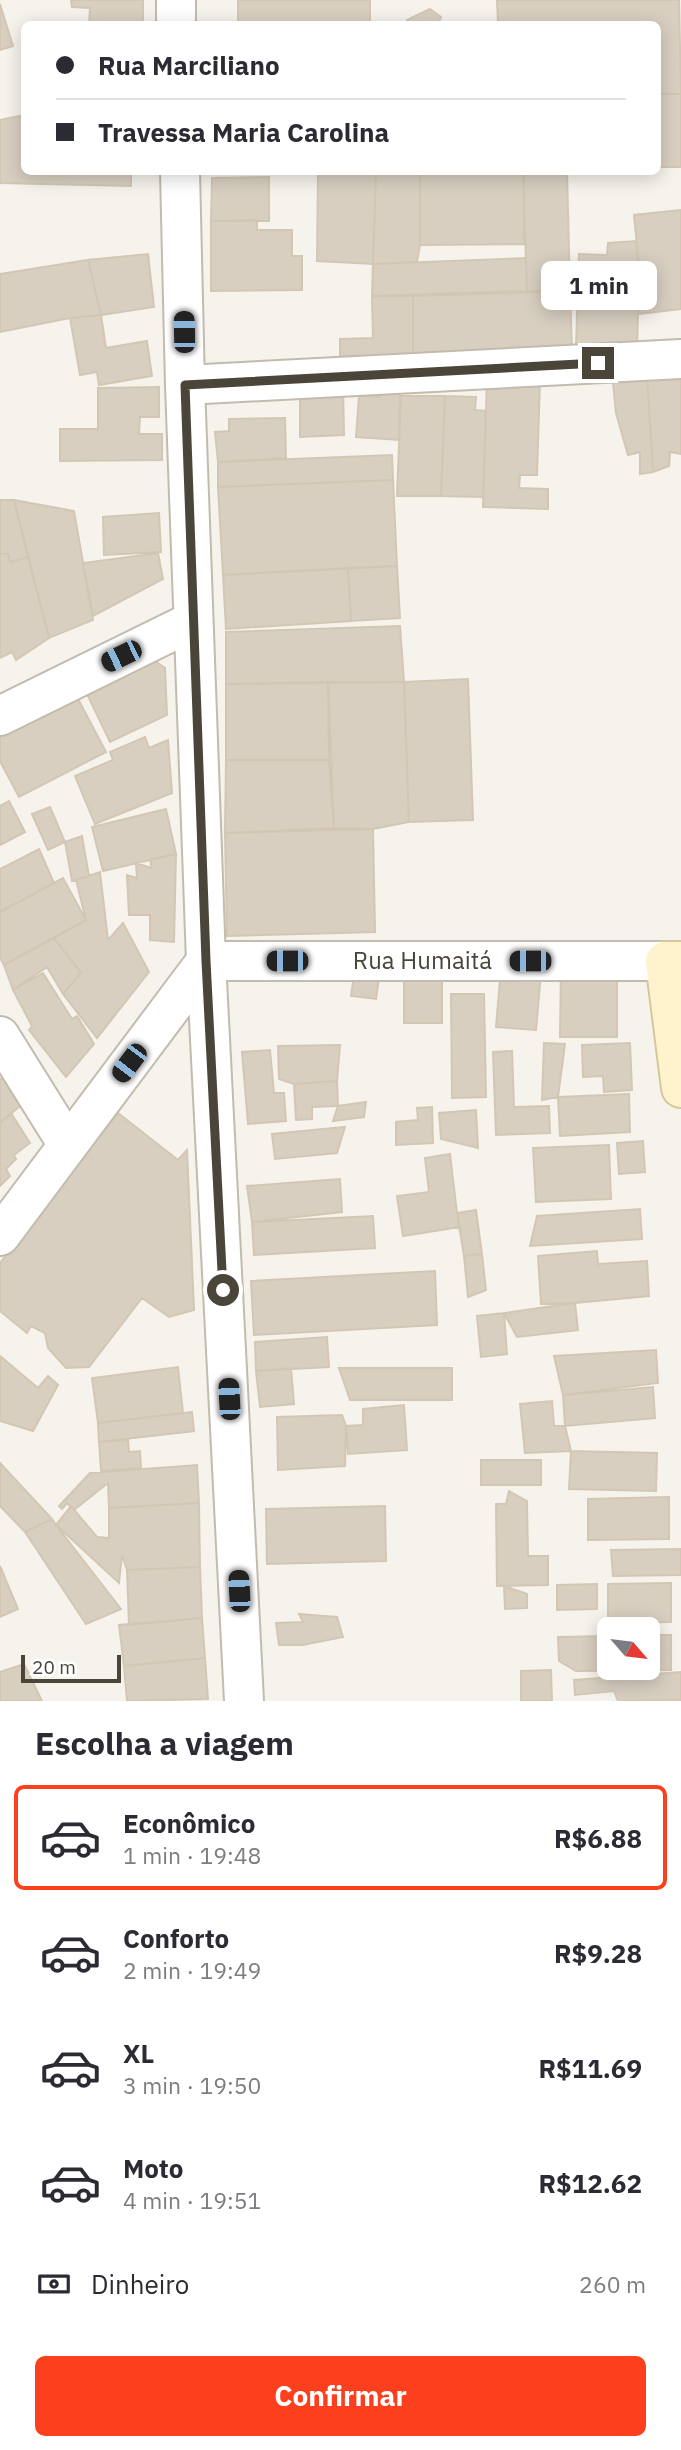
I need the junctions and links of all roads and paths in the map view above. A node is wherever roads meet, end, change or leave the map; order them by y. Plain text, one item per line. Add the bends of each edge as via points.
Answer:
1 (176, 0) edge
2 (176, 21) edge
3 (180, 175) edge
4 (681, 359) edge
5 (185, 385) junction
6 (193, 621) junction
7 (0, 716) edge
8 (206, 961) junction
9 (673, 961) edge
10 (0, 1036) edge
11 (681, 1088) edge
12 (68, 1145) junction
13 (0, 1236) edge
14 (244, 1701) edge

1 - 2 street
3 - 5 street
4 - 5 street
5 - 6 street
6 - 7 street
6 - 8 street
8 - 9 street, Rua Humaitá
8 - 12 street
8 - 14 street
9 - 11 main road
10 - 12 street
12 - 13 street

